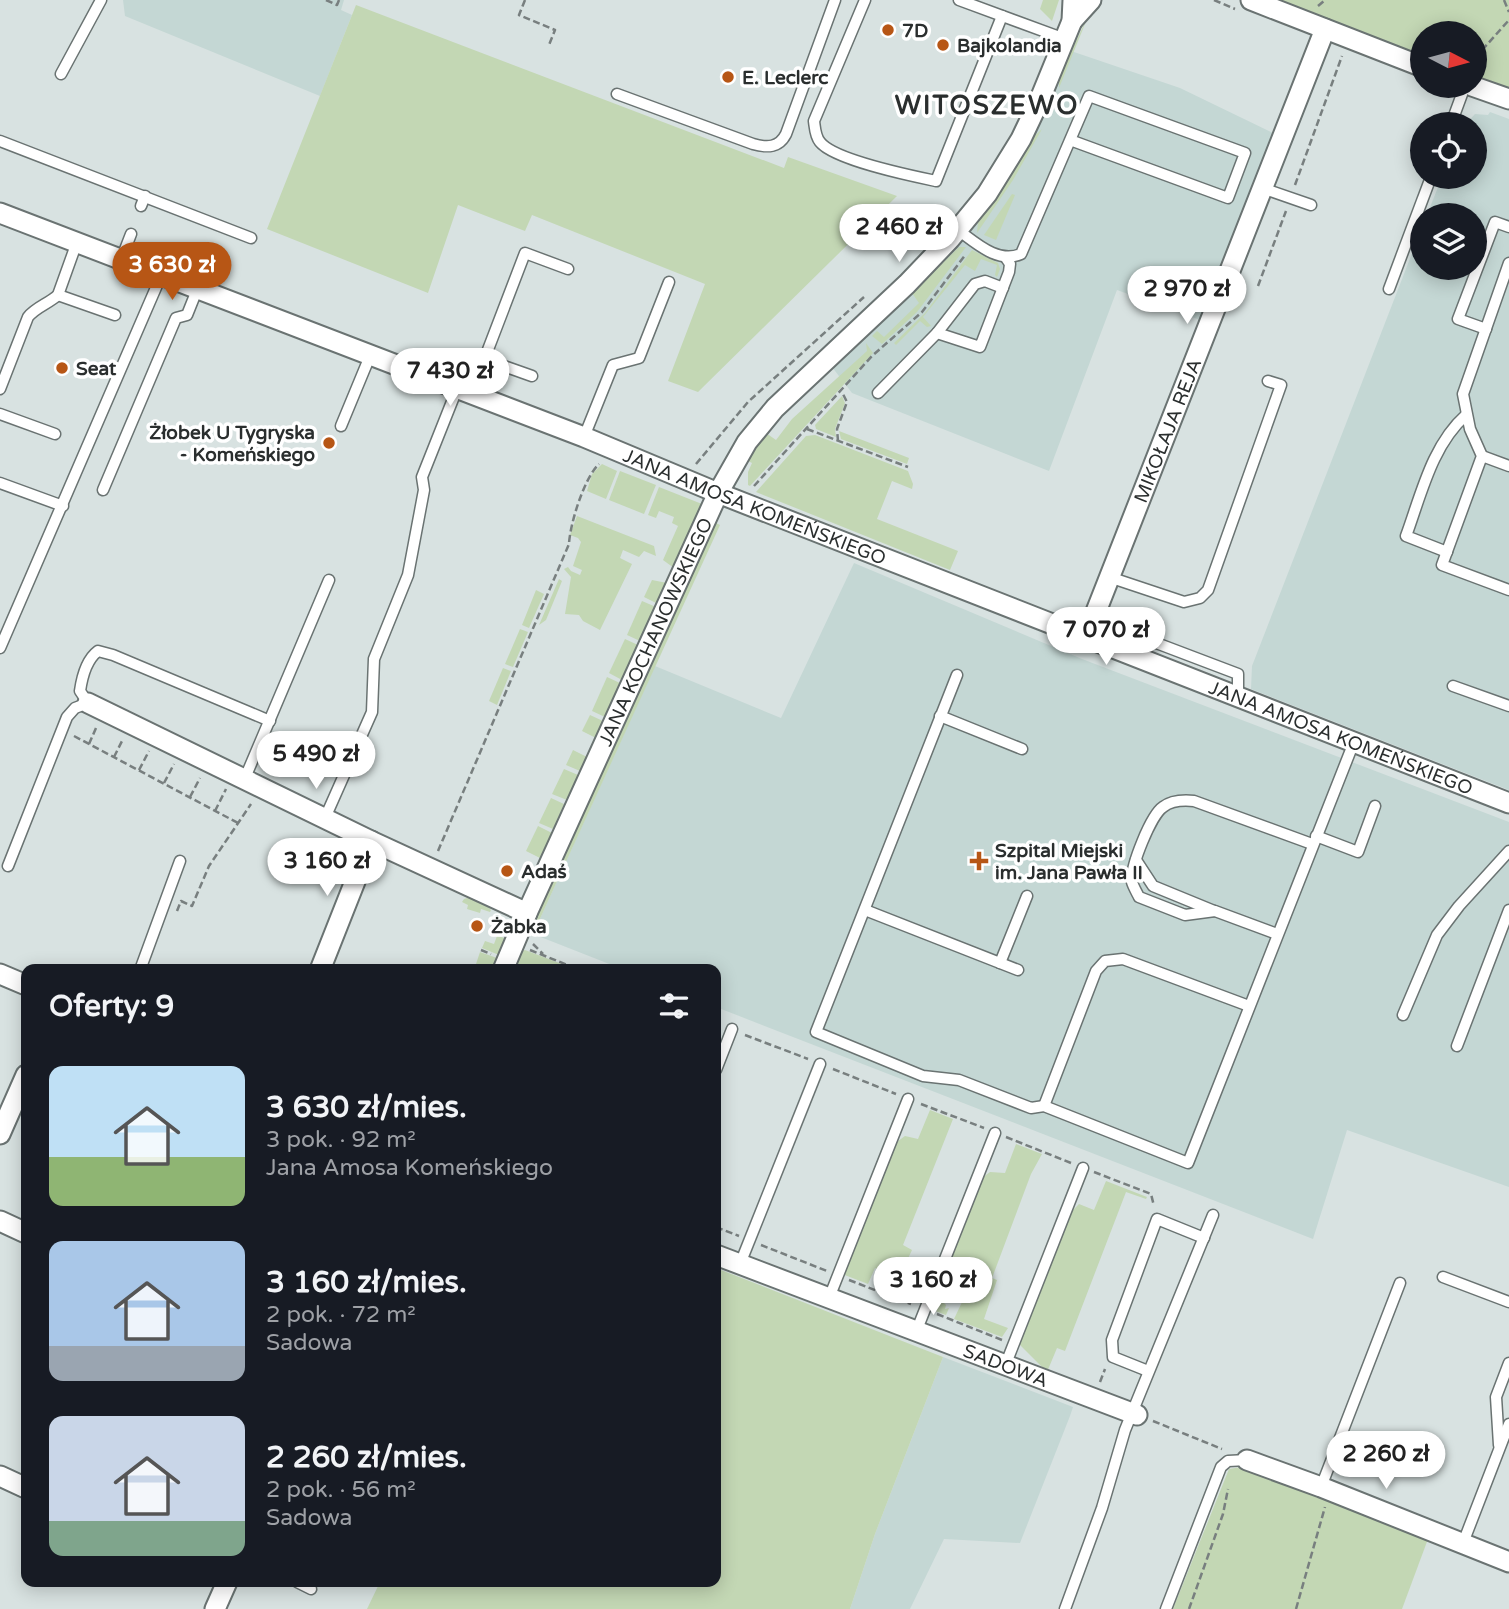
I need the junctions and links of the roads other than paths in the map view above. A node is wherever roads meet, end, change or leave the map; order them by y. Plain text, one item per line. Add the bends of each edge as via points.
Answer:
1 (101, 0) edge
2 (835, 0) edge
3 (865, 0) edge
4 (959, 0) edge
5 (1073, 0) edge
6 (1091, 0) edge
7 (1251, 0) edge
8 (1002, 16) junction
9 (1325, 29) junction
10 (1069, 30) junction
11 (1410, 62) edge
12 (61, 74) dead end
13 (1488, 92) edge
14 (617, 94) dead end
15 (1509, 99) edge
16 (1070, 140) junction
17 (0, 141) edge
18 (1262, 188) junction
19 (1426, 189) edge
20 (1311, 205) dead end
21 (0, 213) edge
22 (1509, 227) edge
23 (958, 230) junction
24 (131, 234) dead end
25 (251, 238) dead end
26 (77, 242) junction
27 (1006, 258) junction
28 (121, 260) junction
29 (1509, 263) edge
30 (568, 269) dead end
31 (161, 276) junction
32 (669, 282) dead end
33 (1003, 288) junction
34 (1389, 289) dead end
35 (197, 290) junction
36 (58, 295) junction
37 (115, 315) dead end
38 (1486, 329) junction
39 (937, 333) junction
40 (370, 356) junction
41 (484, 359) junction
42 (532, 376) dead end
43 (1268, 381) dead end
44 (0, 389) edge
45 (464, 392) junction
46 (878, 393) dead end
47 (0, 414) edge
48 (1466, 415) junction
49 (341, 426) dead end
50 (55, 434) dead end
51 (584, 437) junction
52 (1482, 456) junction
53 (1509, 467) edge
54 (0, 484) edge
55 (103, 490) dead end
56 (718, 493) junction
57 (63, 506) junction
58 (1447, 552) junction
59 (1109, 577) junction
60 (329, 580) dead end
61 (1509, 590) edge
62 (1093, 619) junction
63 (1086, 638) junction
64 (0, 648) edge
65 (957, 675) dead end
66 (1453, 686) dead end
67 (1238, 697) junction
68 (89, 703) junction
69 (1509, 706) edge
70 (940, 716) junction
71 (270, 721) junction
72 (1354, 743) junction
73 (1022, 749) dead end
74 (247, 779) junction
75 (1509, 803) edge
76 (1375, 806) dead end
77 (325, 818) junction
78 (1314, 840) junction
79 (371, 841) junction
80 (1509, 851) edge
81 (1136, 860) junction
82 (180, 861) dead end
83 (8, 866) dead end
84 (1027, 896) dead end
85 (865, 910) junction
86 (1509, 910) edge
87 (1215, 911) junction
88 (527, 912) junction
89 (1277, 934) junction
90 (1000, 963) junction
91 (142, 964) edge
92 (322, 964) edge
93 (505, 964) edge
94 (1018, 970) dead end
95 (0, 974) edge
96 (21, 983) edge
97 (1249, 1006) junction
98 (1403, 1015) dead end
99 (732, 1029) road end
100 (1457, 1046) dead end
101 (721, 1057) edge
102 (820, 1064) road end
103 (21, 1086) edge
104 (908, 1098) road end
105 (1044, 1106) junction
106 (0, 1133) edge
107 (995, 1133) road end
108 (1083, 1168) road end
109 (1213, 1215) dead end
110 (0, 1221) edge
111 (21, 1231) edge
112 (1204, 1238) junction
113 (721, 1257) edge
114 (740, 1264) junction
115 (1443, 1277) dead end
116 (1400, 1283) dead end
117 (829, 1298) junction
118 (1509, 1302) edge
119 (916, 1332) junction
120 (1509, 1363) edge
121 (1004, 1366) junction
122 (1149, 1371) junction
123 (1135, 1414) junction
124 (1509, 1424) edge
125 (1499, 1449) junction
126 (1247, 1460) joint
127 (0, 1476) edge
128 (21, 1486) edge
129 (1324, 1493) junction
130 (1463, 1543) junction
131 (1509, 1562) edge
132 (224, 1587) edge
133 (307, 1587) edge
134 (311, 1589) dead end
135 (215, 1609) edge
136 (1065, 1609) edge
137 (1166, 1609) edge

1 - 12 lane
2 - 14 lane via 786,134 778,144 753,144
3 - 8 lane via 814,121 816,134 827,148 879,169 936,181
4 - 8 lane
5 - 10 street, JANA KOCHANOWSKIEGO
6 - 10 street, JANA KOCHANOWSKIEGO
7 - 9 street
8 - 10 lane
9 - 11 street
9 - 18 street, MIKOŁAJA REJA
10 - 23 street, JANA KOCHANOWSKIEGO via 1021,139
13 - 15 street
16 - 16 lane via 1228,198 1245,153 1089,96
16 - 27 lane via 1021,254
17 - 25 lane via 143,201
18 - 20 lane
18 - 59 street, MIKOŁAJA REJA
19 - 34 lane
21 - 26 street, JANA AMOSA KOMEŃSKIEGO
22 - 38 lane via 1495,222 1458,319
23 - 27 lane
23 - 56 street, JANA KOCHANOWSKIEGO via 775,408 747,442
24 - 28 lane
26 - 28 street, JANA AMOSA KOMEŃSKIEGO
26 - 36 lane
27 - 33 lane via 1010,264
28 - 31 street, JANA AMOSA KOMEŃSKIEGO
29 - 38 lane
30 - 41 lane via 526,253
31 - 35 street, JANA AMOSA KOMEŃSKIEGO
31 - 57 lane
32 - 51 lane via 639,358 612,365
33 - 39 lane via 985,281 975,284
33 - 39 lane via 980,348
35 - 40 street, JANA AMOSA KOMEŃSKIEGO
35 - 55 lane via 187,315 176,318
36 - 37 lane
36 - 44 lane via 28,317
38 - 48 lane via 1463,394
39 - 46 lane
40 - 45 street, JANA AMOSA KOMEŃSKIEGO
40 - 49 lane
41 - 42 lane
41 - 45 lane
43 - 59 lane via 1281,385 1208,590 1200,598 1184,602
45 - 51 street, JANA AMOSA KOMEŃSKIEGO
45 - 77 lane via 422,477 424,490 408,575 374,659 372,712
47 - 50 lane
48 - 52 lane
48 - 58 lane via 1452,427 1438,451 1406,536
51 - 56 street, JANA AMOSA KOMEŃSKIEGO
52 - 53 lane
52 - 58 lane
54 - 57 lane
56 - 63 street, JANA AMOSA KOMEŃSKIEGO
56 - 88 street, JANA KOCHANOWSKIEGO
57 - 64 lane
58 - 61 lane via 1442,565
59 - 62 street, MIKOŁAJA REJA
60 - 71 lane
62 - 63 street, MIKOŁAJA REJA
62 - 67 lane via 1238,674
63 - 67 street, JANA AMOSA KOMEŃSKIEGO
65 - 70 lane
66 - 69 lane
67 - 72 street, JANA AMOSA KOMEŃSKIEGO
68 - 71 lane via 80,691 82,678 98,651
68 - 74 street
68 - 83 lane via 67,717
70 - 73 lane
70 - 85 lane
71 - 74 lane
72 - 75 street, JANA AMOSA KOMEŃSKIEGO
72 - 78 lane
74 - 77 street
76 - 78 lane via 1358,852
77 - 79 street
78 - 81 lane via 1195,801 1179,800 1162,807
78 - 89 lane
79 - 88 street
79 - 92 street
80 - 98 lane via 1437,934
81 - 87 lane via 1153,886
81 - 87 lane via 1132,881 1139,897 1185,915
82 - 91 lane
84 - 90 lane
85 - 90 lane
85 - 105 lane via 816,1032 923,1076 959,1080 1031,1108
86 - 100 lane
87 - 89 lane
88 - 93 street, JANA KOCHANOWSKIEGO
89 - 97 lane
90 - 94 lane
95 - 96 street
97 - 105 lane via 1123,959 1105,961 1096,971
97 - 105 lane via 1188,1163
99 - 101 lane
102 - 114 lane
103 - 106 street
104 - 117 lane
107 - 119 lane
108 - 121 lane
109 - 112 lane
110 - 111 street
112 - 122 lane
112 - 122 lane via 1157,1219 1112,1340 1113,1357
113 - 114 street, SADOWA
114 - 117 street, SADOWA
115 - 118 lane
116 - 129 lane
117 - 119 street, SADOWA
119 - 121 street, SADOWA
120 - 125 lane via 1496,1397
121 - 123 street, SADOWA
122 - 123 lane
123 - 136 lane via 1125,1430
124 - 125 lane
125 - 130 lane
126 - 129 street
126 - 137 lane via 1221,1467
127 - 128 street
129 - 130 street
130 - 131 street
132 - 135 street
133 - 134 lane

